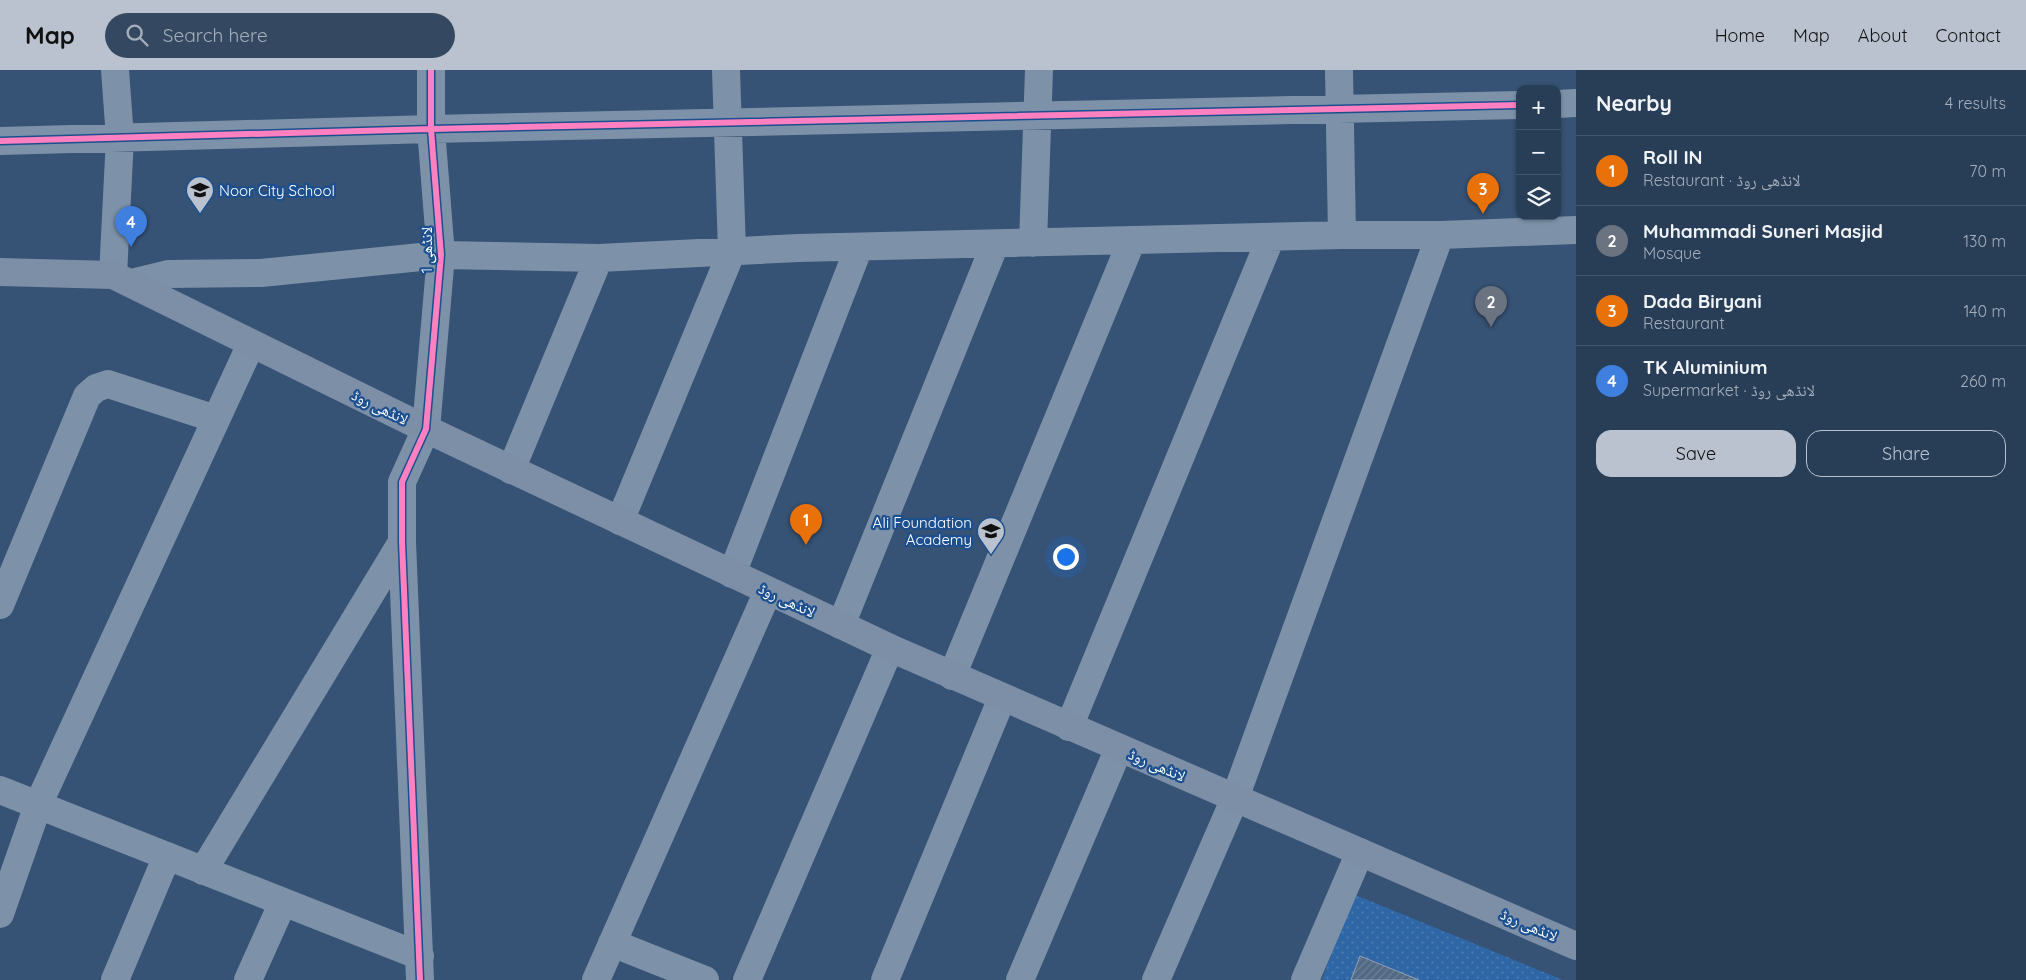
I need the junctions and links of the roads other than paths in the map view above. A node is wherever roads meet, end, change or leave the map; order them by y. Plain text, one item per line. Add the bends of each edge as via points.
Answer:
1 (115, 70) edge
2 (431, 70) edge
3 (726, 70) edge
4 (1039, 70) edge
5 (1338, 70) edge
6 (1561, 104) edge
7 (1576, 104) edge
8 (1516, 105) edge
9 (1340, 109) junction
10 (1038, 116) junction
11 (728, 123) junction
12 (431, 129) junction
13 (120, 138) junction
14 (0, 141) edge
15 (1576, 230) edge
16 (1342, 235) junction
17 (1440, 235) junction
18 (1270, 237) junction
19 (1132, 240) junction
20 (1033, 243) junction
21 (996, 244) junction
22 (859, 247) junction
23 (732, 251) junction
24 (441, 255) junction
25 (599, 258) junction
26 (0, 272) edge
27 (122, 279) junction
28 (251, 344) junction
29 (216, 419) junction
30 (426, 429) junction
31 (511, 470) junction
32 (620, 521) junction
33 (402, 542) junction
34 (732, 574) junction
35 (768, 591) junction
36 (0, 606) edge
37 (841, 625) junction
38 (890, 648) junction
39 (952, 676) junction
40 (1002, 698) junction
41 (1069, 727) junction
42 (1118, 748) junction
43 (0, 790) edge
44 (1235, 798) junction
45 (38, 805) junction
46 (1360, 852) junction
47 (167, 856) junction
48 (202, 871) junction
49 (283, 902) junction
50 (0, 914) edge
51 (612, 943) junction
52 (1576, 946) edge
53 (420, 968) edge
54 (115, 980) edge
55 (248, 980) edge
56 (596, 980) edge
57 (705, 980) edge
58 (747, 980) edge
59 (885, 980) edge
60 (1020, 980) edge
61 (1156, 980) edge
62 (1305, 980) edge

1 - 13 street
2 - 12 street, لانڈھی 1
3 - 11 street
4 - 10 street
5 - 9 street
6 - 7 street
8 - 9 street
9 - 10 street
9 - 16 street
10 - 11 street
10 - 20 street
11 - 12 street
11 - 23 street
12 - 13 street
12 - 24 street, لانڈھی 1
13 - 14 street
13 - 27 street
15 - 17 street
16 - 17 street
16 - 18 street
17 - 44 street
18 - 19 street
18 - 41 street
19 - 20 street
19 - 39 street
20 - 21 street
21 - 22 street
21 - 37 street
22 - 23 street
22 - 34 street
23 - 25 street
23 - 32 street
24 - 25 street
24 - 27 street via 261,273 168,274
24 - 30 street, لانڈھی 1
25 - 31 street
26 - 27 main road, لانڈھی روڈ
27 - 28 main road, لانڈھی روڈ
28 - 29 street
28 - 30 main road, لانڈھی روڈ
29 - 36 street via 108,384 96,388 87,396
29 - 45 street
30 - 31 main road, لانڈھی روڈ
30 - 33 street, لانڈھی 1 via 402,482
31 - 32 main road, لانڈھی روڈ
32 - 34 main road, لانڈھی روڈ
33 - 48 street
33 - 53 street, لانڈھی 1
34 - 35 main road, لانڈھی روڈ
35 - 37 main road, لانڈھی روڈ
35 - 51 street
37 - 38 main road, لانڈھی روڈ
38 - 39 main road, لانڈھی روڈ
38 - 58 street
39 - 40 main road, لانڈھی روڈ
40 - 41 main road, لانڈھی روڈ
40 - 59 street
41 - 42 main road, لانڈھی روڈ
42 - 44 main road, لانڈھی روڈ
42 - 60 street
43 - 45 street
44 - 46 main road, لانڈھی روڈ
44 - 61 street
45 - 47 street
45 - 50 street
46 - 52 main road, لانڈھی روڈ
46 - 62 street
47 - 48 street
47 - 54 street
48 - 49 street
49 - 53 street
49 - 55 street
51 - 56 street
51 - 57 street

